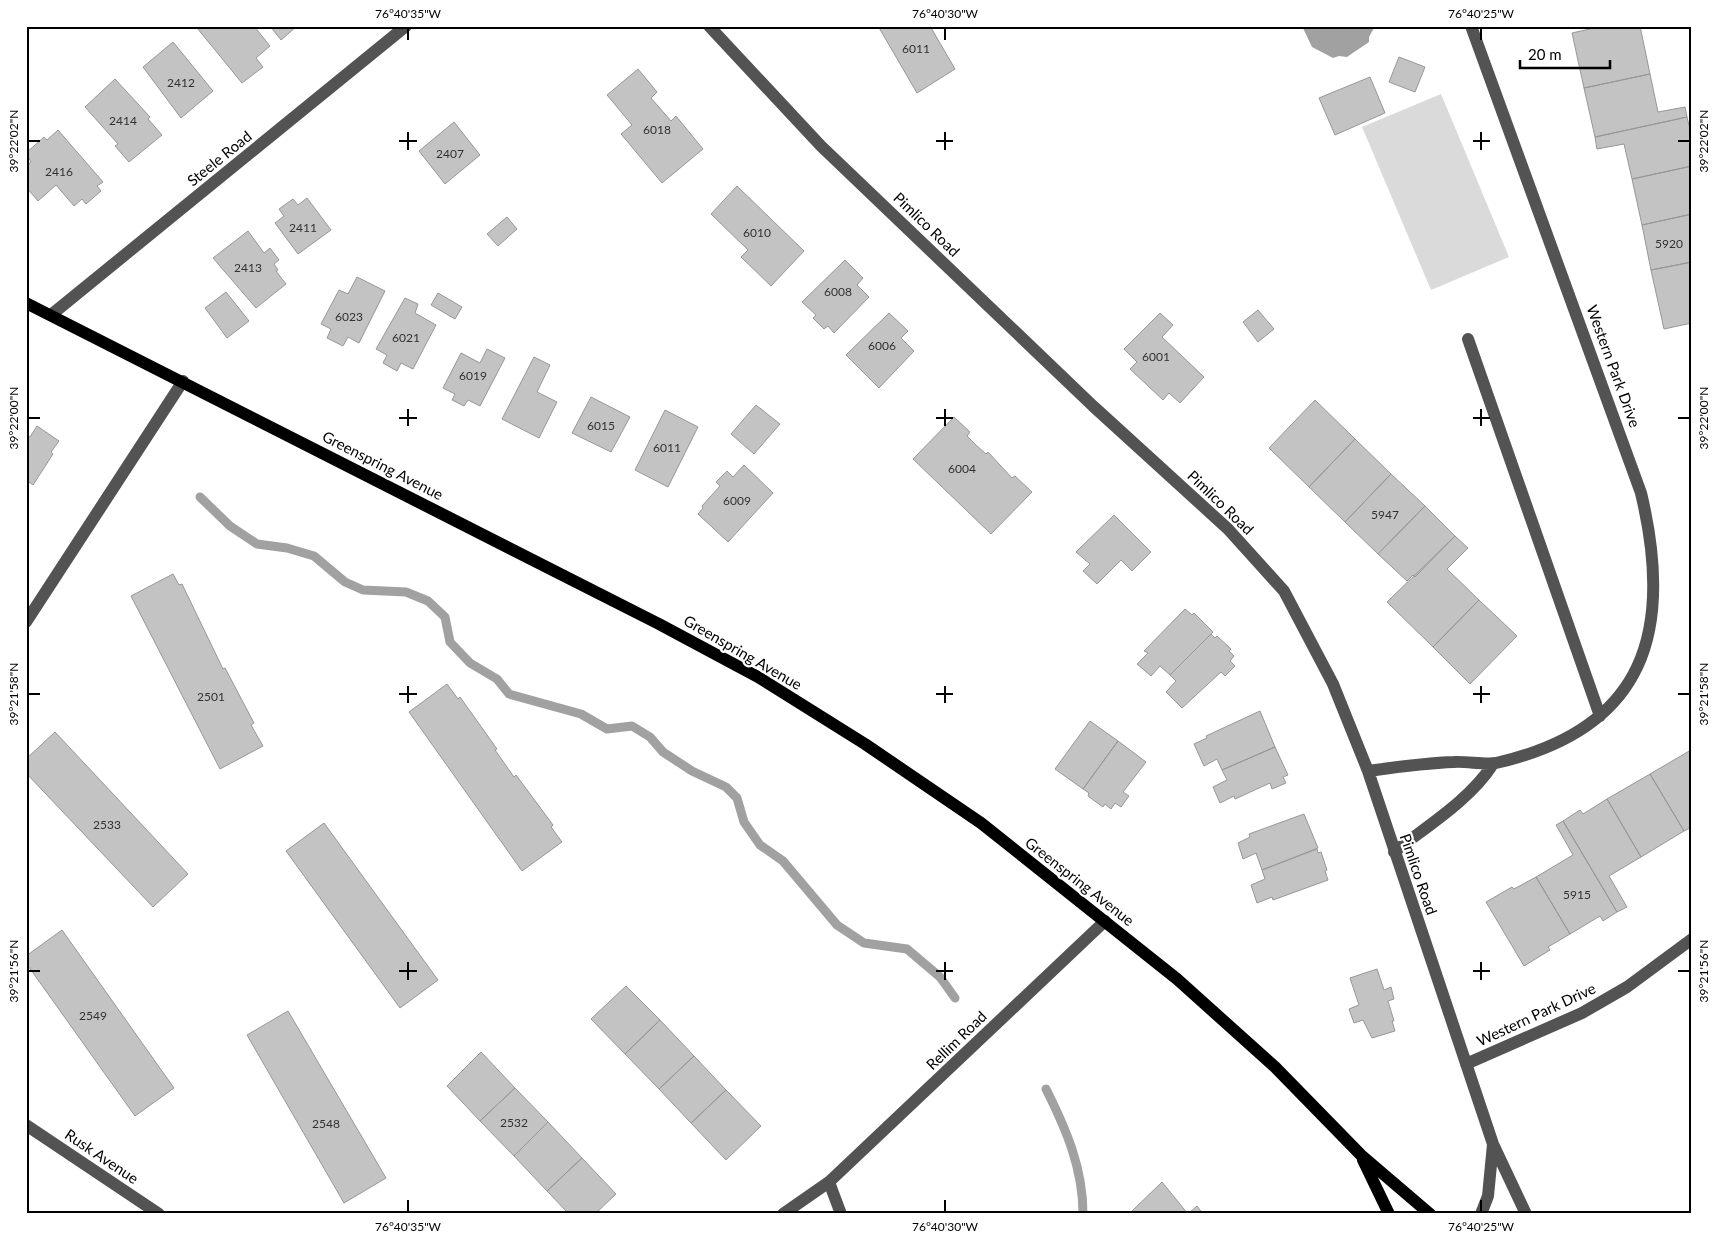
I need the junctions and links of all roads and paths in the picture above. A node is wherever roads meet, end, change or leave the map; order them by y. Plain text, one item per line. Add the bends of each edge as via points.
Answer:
1 (406, 26) edge
2 (708, 26) edge
3 (1471, 26) edge
4 (26, 303) edge
5 (51, 316) junction
6 (1468, 339) dead end
7 (182, 381) junction
8 (26, 622) edge
9 (1600, 716) junction
10 (1493, 764) junction
11 (1368, 772) junction
12 (1394, 852) junction
13 (1105, 921) junction
14 (1692, 938) edge
15 (1466, 1064) junction
16 (26, 1125) edge
17 (1493, 1144) junction
18 (1361, 1155) junction
19 (829, 1182) junction
20 (159, 1214) edge
21 (783, 1214) edge
22 (840, 1214) edge
23 (1389, 1214) edge
24 (1430, 1214) edge
25 (1481, 1214) edge
26 (1526, 1214) edge

1 - 5 street, Steele Road
2 - 11 street, Pimlico Road via 821,146 1093,406 1228,528 1284,591 1333,684
3 - 9 street, Western Park Drive via 1631,459 1648,521 1654,584 1651,626 1640,663 1625,690
4 - 5 main road, Greenspring Avenue
5 - 7 main road, Greenspring Avenue
6 - 9 street
7 - 8 street
7 - 13 main road, Greenspring Avenue via 651,619 758,677 865,744 981,823
9 - 10 street, Western Park Drive via 1566,738
10 - 11 street, Western Park Drive via 1454,762
10 - 12 street via 1483,780
11 - 12 street, Pimlico Road
12 - 15 street, Pimlico Road
13 - 18 main road, Greenspring Avenue via 1256,1048
13 - 19 street, Rellim Road
14 - 15 street, Western Park Drive via 1627,987 1582,1013
15 - 17 street, Pimlico Road
16 - 20 street, Rusk Avenue
17 - 25 street, Pimlico Road via 1488,1196
17 - 26 street, Pimlico Road
18 - 23 main road, Greenspring Avenue
18 - 24 main road, Greenspring Avenue
19 - 21 street
19 - 22 street

